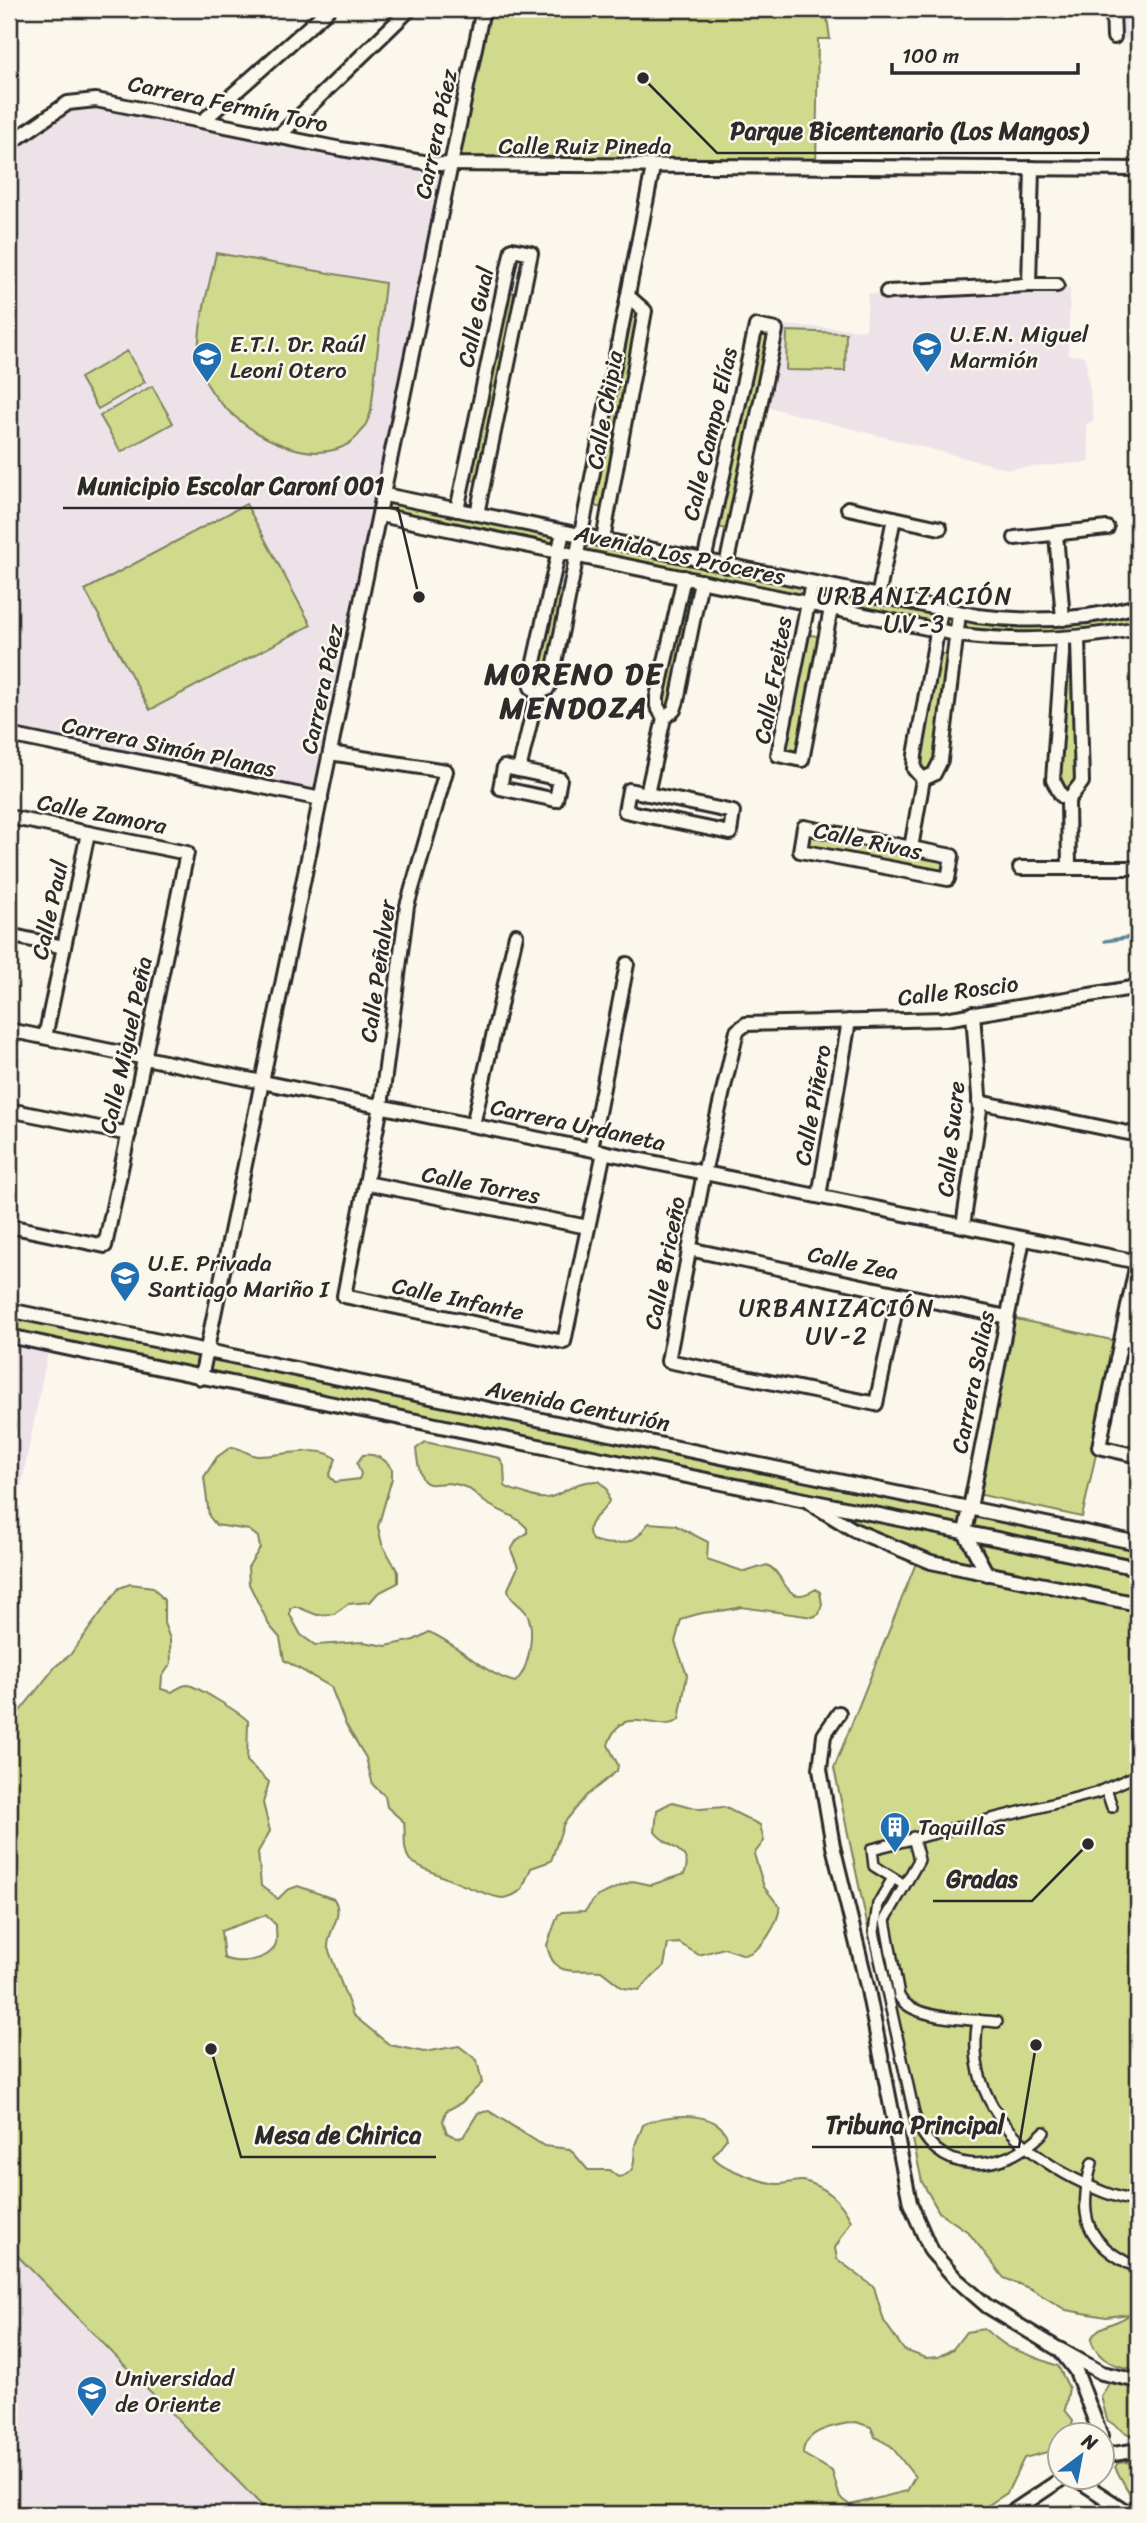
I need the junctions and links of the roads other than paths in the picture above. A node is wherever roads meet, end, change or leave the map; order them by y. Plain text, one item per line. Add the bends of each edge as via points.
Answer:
1 (329, 9) edge
2 (410, 9) edge
3 (483, 9) edge
4 (1114, 9) edge
5 (1114, 37) dead end
6 (204, 120) junction
7 (279, 136) junction
8 (9, 144) edge
9 (451, 164) junction
10 (653, 167) junction
11 (1032, 168) junction
12 (1138, 169) edge
13 (1029, 285) junction
14 (1058, 285) dead end
15 (887, 292) dead end
16 (628, 296) junction
17 (384, 495) junction
18 (848, 508) dead end
19 (457, 510) junction
20 (477, 514) junction
21 (380, 515) junction
22 (894, 518) junction
23 (940, 528) dead end
24 (1107, 528) dead end
25 (563, 532) junction
26 (1056, 534) junction
27 (582, 536) junction
28 (1016, 538) dead end
29 (603, 540) junction
30 (559, 551) junction
31 (578, 555) junction
32 (704, 561) junction
33 (726, 566) junction
34 (684, 577) junction
35 (701, 581) junction
36 (812, 583) junction
37 (835, 588) junction
38 (878, 597) junction
39 (808, 603) junction
40 (1138, 606) edge
41 (831, 608) junction
42 (941, 610) junction
43 (959, 614) junction
44 (1063, 619) junction
45 (1138, 628) edge
46 (937, 630) junction
47 (957, 634) junction
48 (1078, 639) junction
49 (1063, 640) junction
50 (537, 694) junction
51 (664, 718) junction
52 (9, 735) edge
53 (330, 753) junction
54 (519, 770) junction
55 (923, 779) junction
56 (647, 794) junction
57 (321, 799) junction
58 (1068, 800) junction
59 (9, 817) edge
60 (88, 833) junction
61 (911, 848) junction
62 (187, 853) joint
63 (1020, 868) dead end
64 (1069, 868) junction
65 (1129, 868) dead end
66 (9, 935) edge
67 (516, 935) dead end
68 (64, 947) junction
69 (627, 964) dead end
70 (1138, 987) edge
71 (973, 1013) junction
72 (849, 1021) junction
73 (740, 1027) joint
74 (9, 1030) edge
75 (45, 1037) junction
76 (145, 1058) junction
77 (261, 1082) junction
78 (979, 1102) junction
79 (381, 1107) junction
80 (9, 1110) edge
81 (473, 1125) junction
82 (129, 1134) junction
83 (1138, 1135) edge
84 (598, 1150) junction
85 (704, 1173) junction
86 (366, 1184) junction
87 (819, 1196) junction
88 (9, 1226) edge
89 (962, 1226) junction
90 (588, 1227) junction
91 (1023, 1239) junction
92 (689, 1250) junction
93 (1138, 1260) edge
94 (899, 1294) junction
95 (344, 1296) joint
96 (9, 1310) edge
97 (1007, 1317) junction
98 (9, 1336) edge
99 (1122, 1338) junction
100 (1138, 1341) edge
101 (206, 1353) junction
102 (201, 1378) junction
103 (1138, 1456) edge
104 (803, 1499) junction
105 (970, 1508) junction
106 (965, 1532) junction
107 (1138, 1543) edge
108 (1138, 1568) edge
109 (987, 1574) junction
110 (1138, 1604) edge
111 (839, 1713) dead end
112 (1138, 1775) edge
113 (1106, 1789) junction
114 (1112, 1807) dead end
115 (914, 1841) junction
116 (893, 1878) junction
117 (903, 1884) junction
118 (978, 2020) junction
119 (998, 2022) dead end
120 (1044, 2133) dead end
121 (1027, 2149) junction
122 (1092, 2163) dead end
123 (1086, 2184) junction
124 (1138, 2201) edge
125 (1138, 2268) edge
126 (1060, 2350) junction
127 (1138, 2381) edge
128 (1095, 2422) edge
129 (1138, 2450) edge
130 (1116, 2453) edge
131 (1046, 2489) edge
132 (1097, 2492) edge
133 (1009, 2514) edge
134 (1130, 2514) edge

1 - 6 street
2 - 7 street
3 - 9 street, Carrera Páez
4 - 5 street
6 - 7 street, Carrera Fermín Toro
6 - 8 street, Carrera Fermín Toro via 81,100 51,113
7 - 9 street, Carrera Fermín Toro via 398,159
9 - 10 street, Calle Ruiz Pineda
9 - 17 street, Carrera Páez
10 - 11 street, Calle Ruiz Pineda
10 - 16 street, Calle Chipia
11 - 12 street, Calle Ruiz Pineda
11 - 13 street
13 - 14 street
13 - 15 street
16 - 27 street, Calle Chipia
16 - 29 street, Calle Chipia via 645,311
17 - 19 street, Avenida Los Próceres
17 - 21 street, Carrera Páez
18 - 22 street
19 - 20 street, Avenida Los Próceres
19 - 20 street, Calle Gual via 512,249 531,253
20 - 25 street, Avenida Los Próceres
21 - 30 street, Avenida Los Próceres
21 - 53 street, Carrera Páez
22 - 23 street
22 - 38 street
24 - 26 street
25 - 27 street, Avenida Los Próceres
25 - 30 street
26 - 28 street
26 - 44 street
27 - 29 street, Avenida Los Próceres
27 - 31 street, Calle Chipia
29 - 32 street, Avenida Los Próceres
30 - 31 street, Avenida Los Próceres
30 - 50 street via 530,680
31 - 34 street, Avenida Los Próceres
31 - 50 street, Calle Chipia via 551,681
32 - 33 street, Avenida Los Próceres
32 - 33 street, Calle Campo Elías via 756,326 776,330
33 - 36 street, Avenida Los Próceres
34 - 35 street, Avenida Los Próceres
34 - 51 street via 657,697
35 - 39 street, Avenida Los Próceres
35 - 51 street via 677,701
36 - 37 street, Avenida Los Próceres
36 - 39 street, Calle Freites
37 - 38 street, Avenida Los Próceres
37 - 41 street, Calle Freites
38 - 42 street, Avenida Los Próceres
39 - 41 street, Avenida Los Próceres
39 - 41 street, Calle Freites via 778,755 802,760
40 - 44 street, Avenida Los Próceres
41 - 46 street, Avenida Los Próceres
42 - 43 street, Avenida Los Próceres
42 - 46 street, Calle Rivas
43 - 44 street, Avenida Los Próceres
43 - 47 street, Calle Rivas
45 - 48 street, Avenida Los Próceres
46 - 47 street, Avenida Los Próceres
46 - 55 street, Calle Rivas via 915,755 914,769
47 - 49 street, Avenida Los Próceres
47 - 55 street, Calle Rivas via 941,760 934,774
48 - 49 street, Avenida Los Próceres
48 - 58 street via 1082,782
49 - 58 street via 1053,780
50 - 54 street
51 - 56 street
52 - 57 street, Carrera Simón Planas
53 - 57 street, Carrera Páez
53 - 79 street, Calle Peñalver via 446,771 407,906
54 - 54 street via 504,767 500,788 556,800 560,779
55 - 61 street, Calle Rivas
56 - 56 street via 628,790 624,811 730,833 733,812
57 - 77 street, Carrera Páez
58 - 64 street
59 - 60 street, Calle Zamora
60 - 62 street, Calle Zamora
60 - 68 street, Calle Paul
61 - 61 street, Calle Rivas via 804,827 800,851 948,879 952,856
62 - 76 street, Calle Miguel Peña
63 - 64 street
64 - 65 street
66 - 68 street
67 - 81 street
68 - 75 street, Calle Paul
69 - 84 street
70 - 71 street, Calle Roscio
71 - 72 street, Calle Roscio
71 - 78 street, Calle Sucre
72 - 73 street, Calle Roscio
72 - 87 street, Calle Piñero
73 - 85 street, Calle Briceño
74 - 75 street, Carrera Urdaneta
75 - 76 street, Carrera Urdaneta
76 - 77 street, Carrera Urdaneta
76 - 82 street, Calle Miguel Peña
77 - 79 street, Carrera Urdaneta
77 - 101 street, Carrera Páez
78 - 83 street
78 - 89 street, Calle Sucre
79 - 81 street, Carrera Urdaneta
79 - 86 street, Calle Peñalver
80 - 82 street
81 - 84 street, Carrera Urdaneta
82 - 88 street, Calle Miguel Peña via 106,1246
84 - 85 street, Carrera Urdaneta
84 - 90 street
85 - 87 street, Carrera Urdaneta
85 - 92 street, Calle Briceño
86 - 90 street, Calle Torres
86 - 95 street, Calle Peñalver
87 - 89 street, Carrera Urdaneta
89 - 91 street, Carrera Urdaneta
90 - 95 street, Calle Infante via 564,1342
91 - 93 street, Carrera Urdaneta
91 - 97 street, Carrera Salias
92 - 94 street, Calle Zea
92 - 94 street, Calle Briceño via 668,1361 876,1404
93 - 99 street
94 - 97 street, Calle Zea
96 - 101 street, Avenida Centurión
97 - 105 street, Carrera Salias
98 - 102 street, Avenida Centurión
99 - 100 street
99 - 103 street via 1099,1447
101 - 102 street, Carrera Páez
101 - 105 street, Avenida Centurión
102 - 104 street, Avenida Centurión
104 - 106 street, Avenida Centurión
104 - 109 street via 897,1550
105 - 106 street, Carrera Salias
105 - 107 street, Avenida Centurión
106 - 108 street, Avenida Centurión
106 - 109 street
109 - 110 street
111 - 126 street via 824,1735 820,1769 910,2203 931,2251 956,2280 988,2306
112 - 113 street
113 - 114 street
113 - 115 street
115 - 116 street via 872,1849 874,1867
115 - 117 street via 919,1860
116 - 117 street
116 - 121 street via 878,1904 874,1932 922,2137 942,2156 968,2162 1002,2161
117 - 118 street via 884,1925 901,2000 925,2013
118 - 119 street
118 - 121 street via 976,2060 985,2091 997,2116
120 - 121 street
121 - 123 street
122 - 123 street
123 - 124 street
123 - 125 street via 1084,2209 1096,2239
126 - 127 street via 1102,2373
126 - 128 street via 1080,2381
129 - 130 street
131 - 133 street
132 - 134 street

